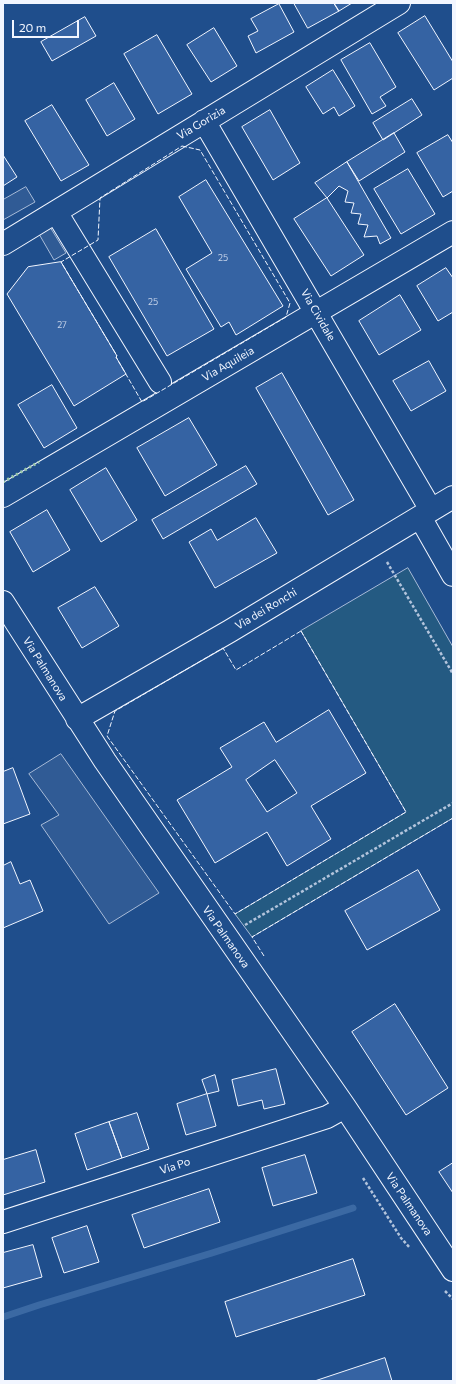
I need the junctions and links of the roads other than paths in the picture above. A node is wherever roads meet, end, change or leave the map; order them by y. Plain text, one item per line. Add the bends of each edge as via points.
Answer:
1 (399, 3) edge
2 (204, 121) junction
3 (56, 212) junction
4 (453, 232) edge
5 (3, 244) edge
6 (316, 313) junction
7 (160, 382) dead end
8 (3, 496) edge
9 (453, 497) edge
10 (426, 513) junction
11 (453, 575) edge
12 (3, 602) edge
13 (77, 719) junction
14 (345, 1107) junction
15 (3, 1222) edge
16 (453, 1270) edge

1 - 2 street, Via Gorizia
2 - 3 street, Via Gorizia
2 - 6 street, Via Cividale
3 - 5 street, Via Gorizia
3 - 7 street
4 - 6 street, Via Aquileia
6 - 8 street, Via Aquileia
6 - 10 street, Via Cividale
9 - 10 street, Via dei Ronchi
10 - 11 street, Via Cividale
10 - 13 street, Via dei Ronchi
12 - 13 street, Via Palmanova
13 - 14 street, Via Palmanova via 225,937
14 - 15 street, Via Po via 327,1117
14 - 16 street, Via Palmanova

